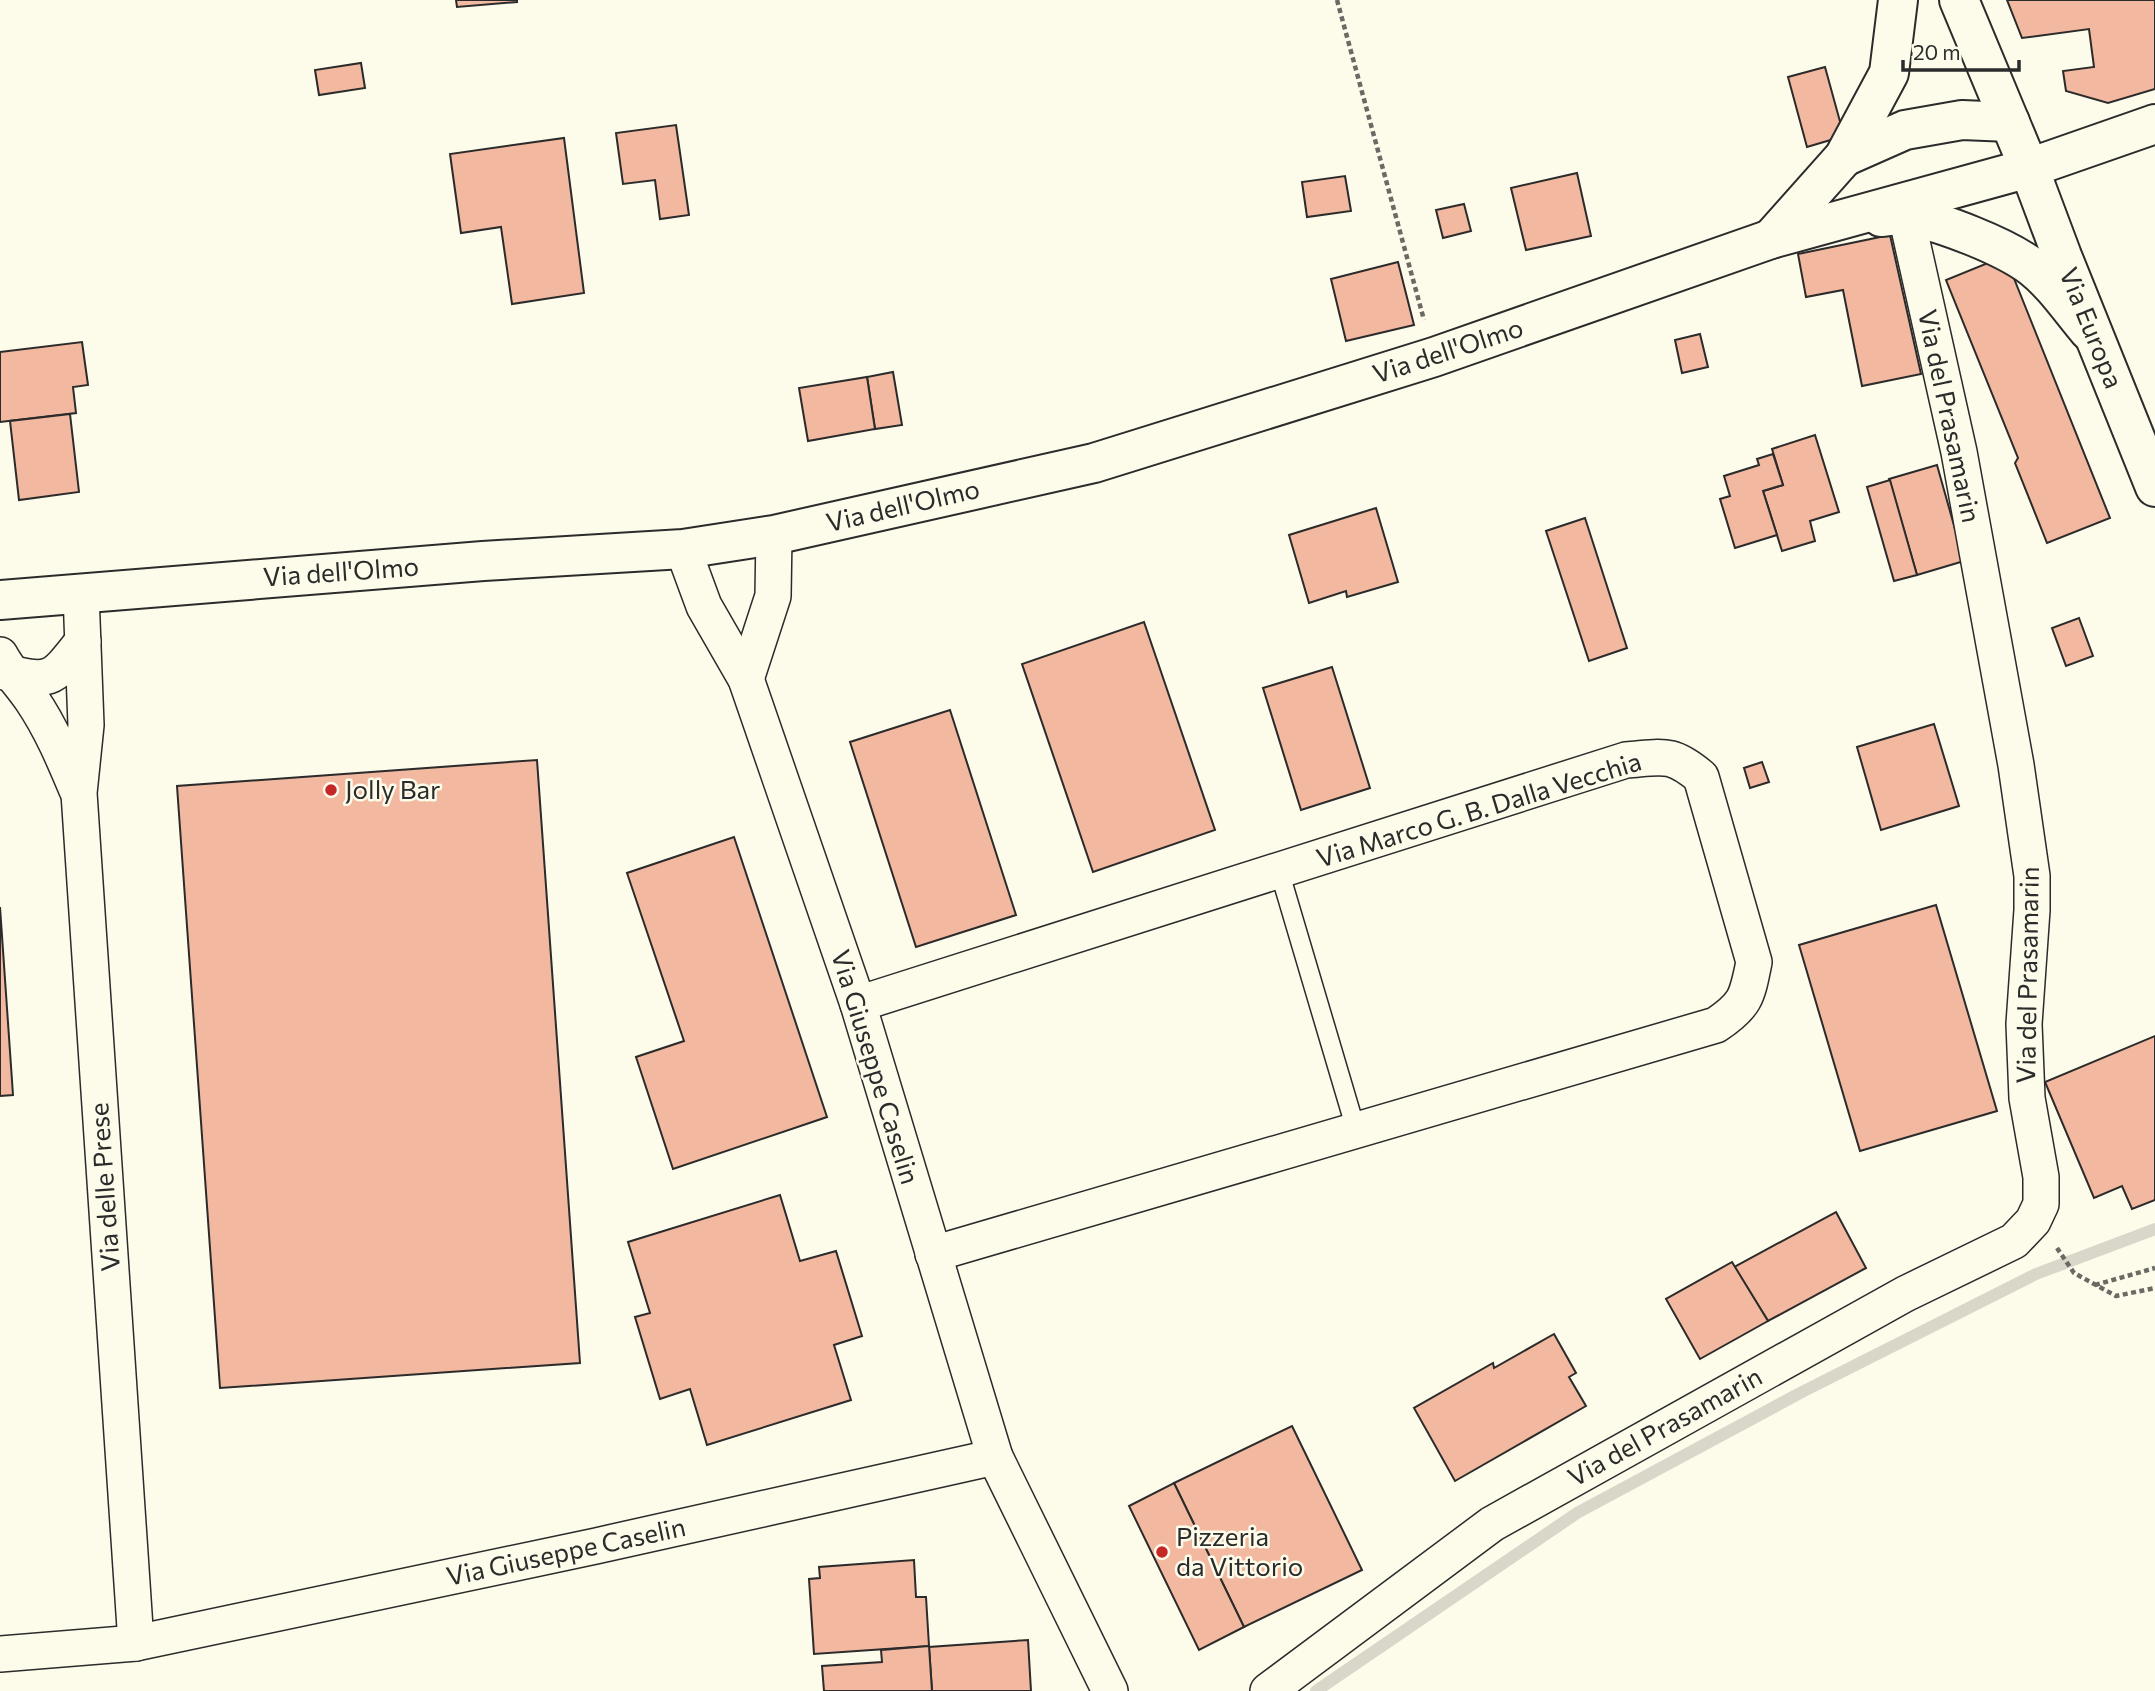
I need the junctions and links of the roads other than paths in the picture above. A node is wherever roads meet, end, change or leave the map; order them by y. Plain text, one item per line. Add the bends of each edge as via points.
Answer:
1 (1898, 0) edge
2 (1959, 0) edge
3 (2010, 122) junction
4 (2155, 124) edge
5 (1844, 157) junction
6 (2029, 168) junction
7 (1906, 215) junction
8 (1851, 218) junction
9 (1771, 239) junction
10 (2096, 340) junction
11 (2155, 487) edge
12 (774, 535) junction
13 (683, 549) junction
14 (81, 594) junction
15 (0, 600) edge
16 (83, 641) junction
17 (3, 667) edge
18 (746, 679) junction
19 (79, 793) junction
20 (1279, 870) junction
21 (858, 1004) junction
22 (1356, 1130) junction
23 (933, 1254) junction
24 (995, 1457) junction
25 (136, 1643) junction
26 (0, 1654) edge
27 (1110, 1691) edge
28 (1268, 1691) edge

1 - 5 main road, Via dell'Olmo via 1889,73
2 - 3 main road, Via Europa
3 - 5 main road, Via dell'Olmo via 1962,120 1905,130
3 - 6 main road, Via Europa
4 - 6 main road, Via dell'Olmo
5 - 9 main road, Via dell'Olmo
6 - 8 main road, Via dell'Olmo
6 - 10 main road, Via Europa
7 - 8 main road, Via dell'Olmo
7 - 10 main road, Via dell'Olmo via 2008,252 2055,290
7 - 28 street, Via del Prasamarin via 1959,452 2032,876 2024,1024 2026,1098 2042,1177 2040,1205 2033,1221 2014,1241 1905,1294 1492,1524
8 - 9 main road, Via dell'Olmo
9 - 12 main road, Via dell'Olmo via 1434,357 1094,463
10 - 11 main road, Via Europa
12 - 13 main road, Via dell'Olmo
12 - 18 street via 773,596
13 - 14 main road, Via dell'Olmo
13 - 18 street, Via Giuseppe Caselin via 705,606
14 - 15 main road, Via dell'Olmo
14 - 16 street, Via delle Prese
16 - 17 street via 54,676 41,679
16 - 19 street, Via delle Prese via 86,725
17 - 19 street via 31,698
18 - 21 street, Via Giuseppe Caselin
19 - 25 street, Via delle Prese
20 - 21 street, Via Marco G. B. Dalla Vecchia
20 - 22 lane
20 - 22 street, Via Marco G. B. Dalla Vecchia via 1626,760 1681,760 1701,777 1754,962 1738,1010 1716,1025
21 - 23 street, Via Giuseppe Caselin
22 - 23 street, Via Marco G. B. Dalla Vecchia
23 - 24 street, Via Giuseppe Caselin
24 - 25 street, Via Giuseppe Caselin
24 - 27 street, Via Giuseppe Caselin
25 - 26 street

